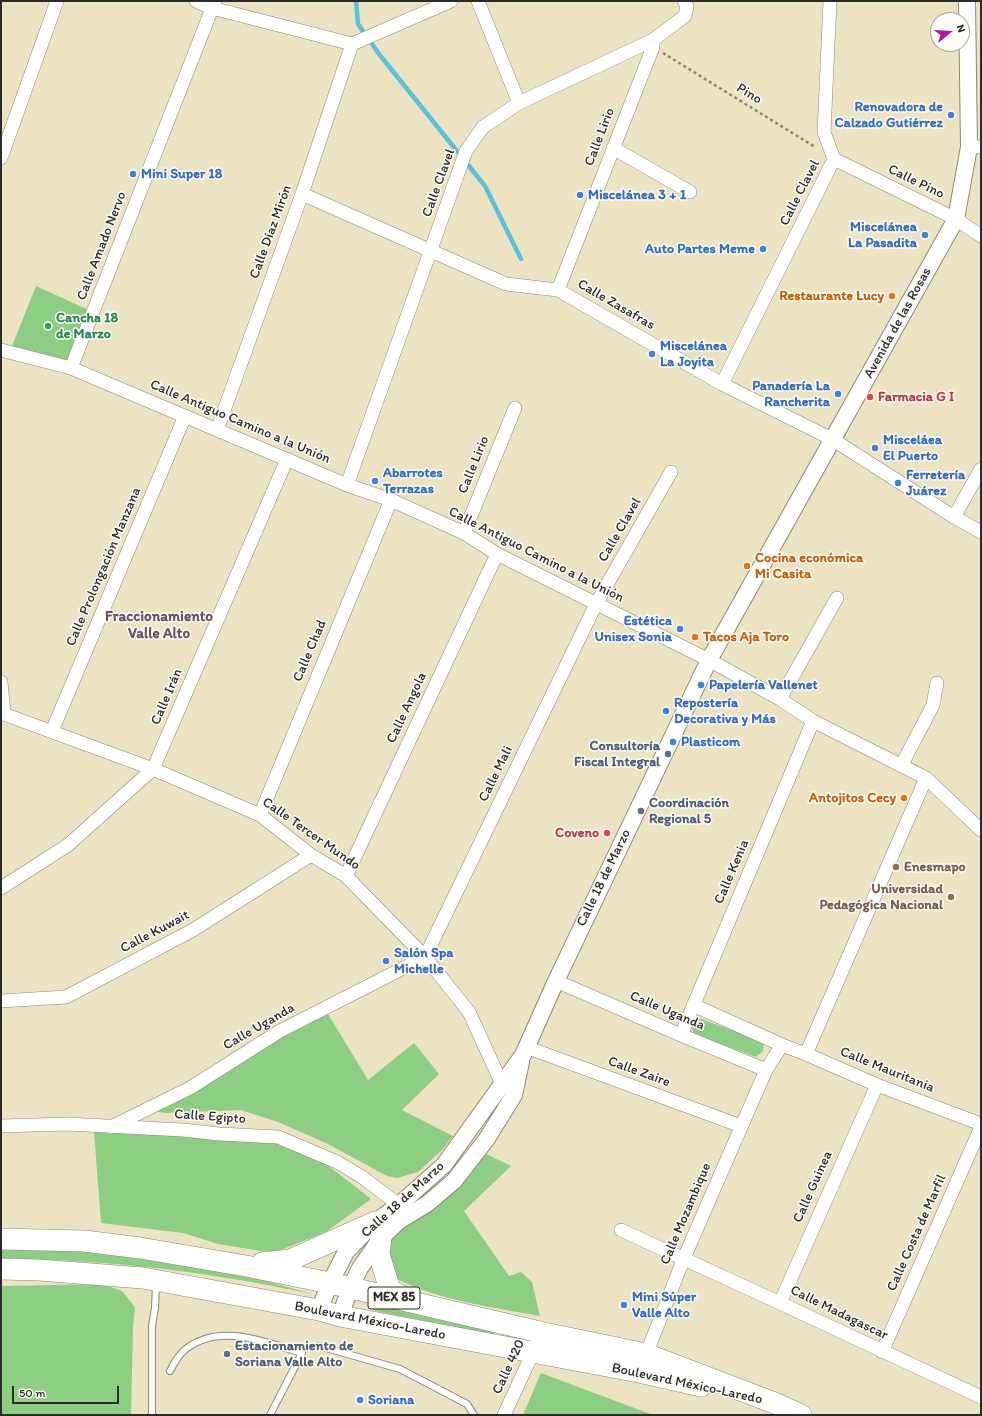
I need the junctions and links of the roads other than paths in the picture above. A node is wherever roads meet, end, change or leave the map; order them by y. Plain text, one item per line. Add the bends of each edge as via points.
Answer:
1 (56, 1) edge
2 (196, 1) edge
3 (451, 1) edge
4 (478, 1) edge
5 (684, 1) edge
6 (830, 1) edge
7 (967, 1) edge
8 (213, 5) edge
9 (653, 43) junction
10 (352, 44) junction
11 (519, 103) junction
12 (975, 147) edge
13 (613, 148) junction
14 (1, 158) edge
15 (834, 159) junction
16 (690, 192) dead end
17 (302, 194) junction
18 (956, 220) junction
19 (981, 236) edge
20 (431, 251) junction
21 (558, 290) junction
22 (1, 350) edge
23 (71, 368) junction
24 (722, 384) junction
25 (515, 408) dead end
26 (185, 416) junction
27 (217, 430) junction
28 (832, 439) junction
29 (287, 459) junction
30 (981, 470) edge
31 (671, 472) dead end
32 (347, 485) junction
33 (391, 500) junction
34 (954, 517) junction
35 (981, 532) edge
36 (464, 533) junction
37 (497, 554) junction
38 (837, 598) dead end
39 (596, 604) junction
40 (709, 660) junction
41 (1, 682) edge
42 (937, 683) dead end
43 (780, 699) junction
44 (2, 714) edge
45 (813, 721) junction
46 (52, 731) junction
47 (901, 766) junction
48 (153, 769) junction
49 (926, 778) junction
50 (260, 815) junction
51 (981, 830) edge
52 (311, 855) junction
53 (346, 876) junction
54 (1, 888) edge
55 (425, 957) junction
56 (556, 981) junction
57 (1, 1001) edge
58 (693, 1005) junction
59 (681, 1035) junction
60 (782, 1045) junction
61 (524, 1051) junction
62 (806, 1054) junction
63 (766, 1070) junction
64 (502, 1084) junction
65 (876, 1085) junction
66 (514, 1094) junction
67 (981, 1124) edge
68 (1, 1126) edge
69 (741, 1126) junction
70 (111, 1127) junction
71 (981, 1127) edge
72 (399, 1206) junction
73 (378, 1230) junction
74 (621, 1230) dead end
75 (1, 1239) edge
76 (684, 1258) junction
77 (246, 1266) junction
78 (1, 1269) edge
79 (156, 1280) junction
80 (330, 1283) junction
81 (350, 1288) junction
82 (413, 1302) junction
83 (780, 1303) junction
84 (319, 1310) junction
85 (340, 1316) junction
86 (544, 1333) junction
87 (318, 1346) dead end
88 (532, 1352) junction
89 (882, 1352) junction
90 (643, 1363) junction
91 (170, 1371) dead end
92 (981, 1397) edge
93 (152, 1415) edge
94 (270, 1415) edge
95 (474, 1415) edge
96 (504, 1415) edge
97 (801, 1415) edge

1 - 14 street
2 - 8 street
3 - 10 street
4 - 11 street
5 - 9 street, Calle Clavel via 687,6 685,16
6 - 15 street, Calle Clavel via 824,132
7 - 12 street, Avenida de las Rosas
8 - 10 street
8 - 23 street, Calle Amado Nervo
9 - 11 street, Calle Clavel
9 - 13 street, Calle Lirio
10 - 17 street, Calle Díaz Mirón
11 - 20 street, Calle Clavel via 483,127 466,151
12 - 18 street, Avenida de las Rosas
13 - 16 street
13 - 21 street, Calle Lirio
15 - 18 street, Calle Pino
15 - 24 street, Calle Clavel
17 - 20 street, Calle Zasafras
17 - 27 street, Calle Díaz Mirón
18 - 19 street, Calle Pino
18 - 28 street, Avenida de las Rosas
20 - 21 street, Calle Zasafras via 506,284
20 - 32 street, Calle Clavel
21 - 24 street, Calle Zasafras
22 - 23 street, Calle Antiguo Camino a la Unión
23 - 26 street, Calle Antiguo Camino a la Unión
24 - 28 street, Calle Zasafras
25 - 36 street, Calle Lirio
26 - 27 street, Calle Antiguo Camino a la Unión
26 - 46 street, Calle Prolongación Manzana
27 - 29 street, Calle Antiguo Camino a la Unión
28 - 34 street, Calle Zasafras
28 - 40 street, Avenida de las Rosas
29 - 32 street, Calle Antiguo Camino a la Unión
29 - 48 street, Calle Irán
30 - 34 street
31 - 39 street, Calle Clavel
32 - 33 street, Calle Antiguo Camino a la Unión
33 - 36 street, Calle Antiguo Camino a la Unión
33 - 50 street, Calle Chad
34 - 35 street, Calle Zasafras
36 - 37 street, Calle Antiguo Camino a la Unión
37 - 39 street, Calle Antiguo Camino a la Unión
37 - 53 street, Calle Angola
38 - 43 street
39 - 40 street, Calle Antiguo Camino a la Unión
39 - 55 street, Calle Mali
40 - 43 street, Calle Antiguo Camino a la Unión
40 - 56 street, Calle 18 de Marzo
41 - 44 street
42 - 47 street via 933,705
43 - 45 street, Calle Antiguo Camino a la Unión
44 - 46 street, Calle Tercer Mundo
45 - 47 street, Calle Antiguo Camino a la Unión
45 - 58 street, Calle Kenia
46 - 48 street, Calle Tercer Mundo
47 - 49 street, Calle Antiguo Camino a la Unión
48 - 50 street, Calle Tercer Mundo
48 - 54 street, Calle Irán via 68,845
49 - 51 street, Calle Antiguo Camino a la Unión
49 - 62 street
50 - 52 street, Calle Tercer Mundo
52 - 53 street, Calle Tercer Mundo
52 - 57 street, Calle Kuwait via 193,930 66,996
53 - 55 street, Calle Tercer Mundo
55 - 64 street, Calle Tercer Mundo via 469,1012
55 - 70 street, Calle Uganda via 280,1031 190,1088
56 - 59 street, Calle Uganda
56 - 61 street, Calle 18 de Marzo
58 - 59 street, Calle Kenia
58 - 60 street, Calle Mauritania
59 - 63 street, Calle Uganda
60 - 62 street, Calle Mauritania
60 - 63 street
61 - 64 street, Calle 18 de Marzo
61 - 66 street, Calle 18 de Marzo
61 - 69 street, Calle Zaire
62 - 65 street, Calle Mauritania
63 - 69 street, Calle Mozambique
64 - 66 street, Calle Tercer Mundo
64 - 72 street, Calle 18 de Marzo via 444,1165
65 - 67 street, Calle Mauritania
65 - 83 street, Calle Guinea
66 - 73 street, Calle 18 de Marzo via 486,1140 454,1181 427,1204
68 - 70 street, Calle Egipto via 67,1124
69 - 76 street, Calle Mozambique
70 - 72 street, Calle Egipto via 278,1137 343,1166 362,1177
71 - 89 street, Calle Costa de Marfil
72 - 73 street, Calle 18 de Marzo
73 - 77 main road via 290,1260
73 - 80 street, Calle 18 de Marzo via 346,1252
73 - 81 street, Calle 18 de Marzo
73 - 82 main road via 379,1254 390,1290
74 - 76 street, Calle Madagascar
75 - 77 main road, Boulevard México-Laredo / MEX 85 via 84,1241
76 - 83 street, Calle Madagascar
76 - 90 street, Calle Mozambique
77 - 80 main road, Boulevard México-Laredo / MEX 85
78 - 79 main road, Boulevard México-Laredo / MEX 85
79 - 84 main road, Boulevard México-Laredo / MEX 85
79 - 93 lane via 152,1326
80 - 81 main road, Boulevard México-Laredo / MEX 85
80 - 84 street, Calle 18 de Marzo
81 - 82 main road, Boulevard México-Laredo / MEX 85
81 - 85 street, Calle 18 de Marzo
82 - 86 main road, Boulevard México-Laredo / MEX 85
83 - 89 street, Calle Madagascar
84 - 85 main road, Boulevard México-Laredo / MEX 85
85 - 88 main road, Boulevard México-Laredo / MEX 85
86 - 88 street, Calle 420
86 - 90 main road, Boulevard México-Laredo / MEX 85
87 - 95 lane via 400,1370 467,1404
88 - 90 main road, Boulevard México-Laredo / MEX 85
88 - 96 street, Calle 420
89 - 92 street, Calle Madagascar
90 - 97 main road, Boulevard México-Laredo / MEX 85 via 777,1404
91 - 94 lane via 185,1349 216,1336 261,1341 302,1353

